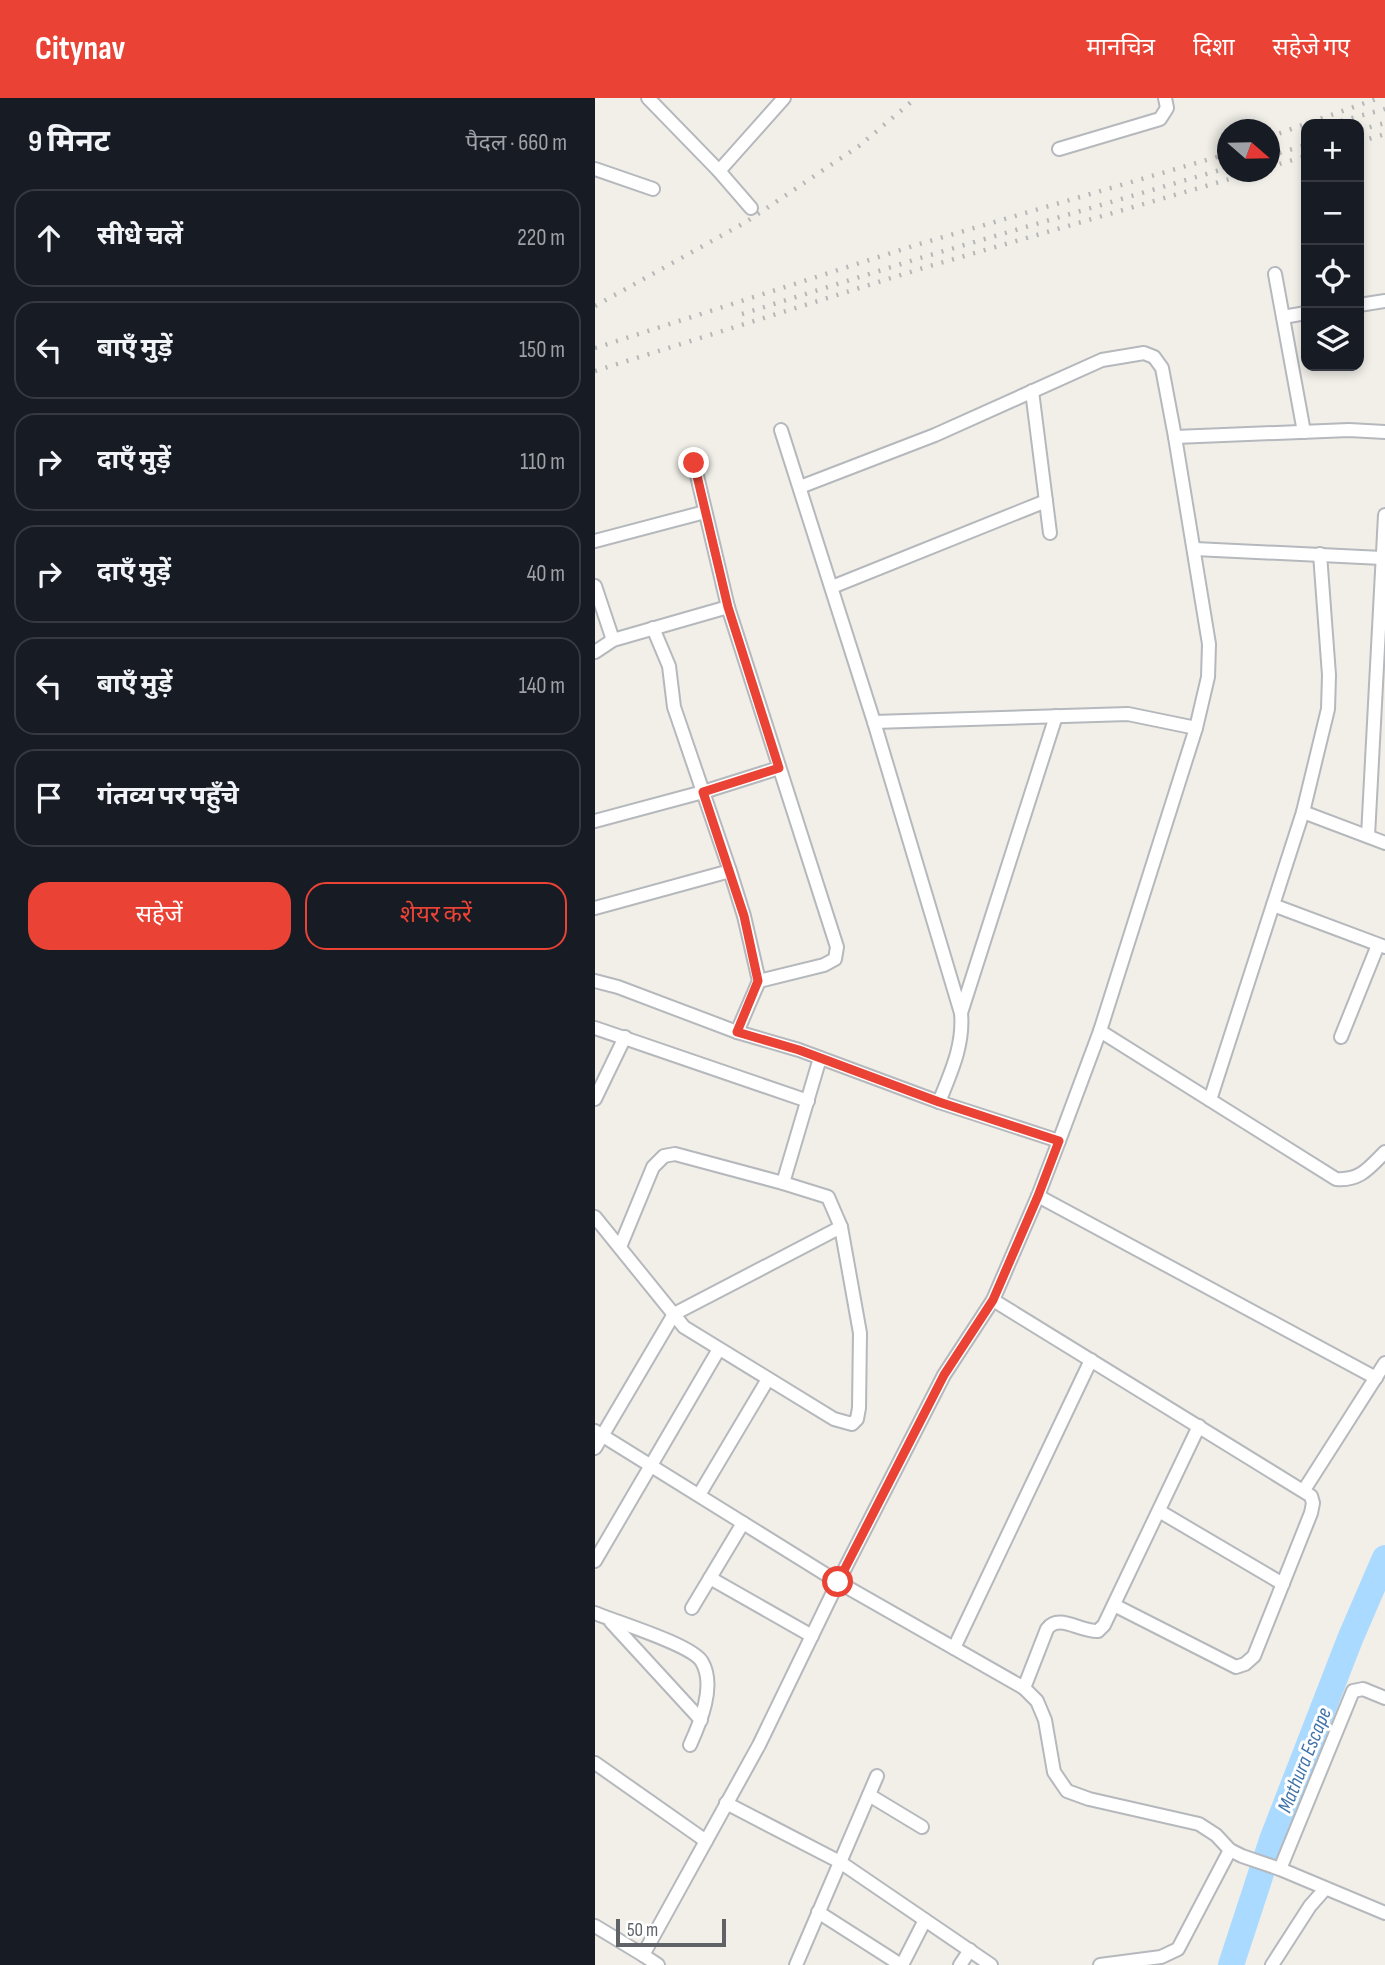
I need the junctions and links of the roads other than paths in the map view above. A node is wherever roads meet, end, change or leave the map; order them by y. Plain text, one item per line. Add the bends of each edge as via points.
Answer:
1 (648, 98) edge
2 (784, 98) edge
3 (1165, 98) edge
4 (1059, 149) dead end
5 (595, 169) edge
6 (719, 171) junction
7 (653, 189) dead end
8 (751, 208) dead end
9 (1275, 274) dead end
10 (1385, 301) edge
11 (1364, 304) edge
12 (1301, 314) edge
13 (1283, 317) junction
14 (1033, 391) junction
15 (782, 430) dead end
16 (1304, 432) junction
17 (1385, 432) edge
18 (1175, 437) junction
19 (694, 463) dead end
20 (800, 486) junction
21 (1046, 501) junction
22 (705, 512) junction
23 (1385, 515) edge
24 (1050, 534) dead end
25 (595, 541) edge
26 (1195, 549) junction
27 (1320, 554) junction
28 (1382, 558) junction
29 (595, 586) edge
30 (832, 587) junction
31 (728, 607) junction
32 (653, 628) junction
33 (613, 640) junction
34 (595, 652) edge
35 (1056, 716) junction
36 (874, 722) junction
37 (1196, 728) junction
38 (779, 768) junction
39 (703, 792) junction
40 (1303, 812) junction
41 (595, 821) edge
42 (1368, 836) junction
43 (1385, 843) edge
44 (730, 871) junction
45 (1273, 905) junction
46 (595, 908) edge
47 (1382, 946) edge
48 (595, 981) edge
49 (758, 981) junction
50 (961, 1013) junction
51 (595, 1028) edge
52 (1100, 1031) junction
53 (737, 1032) junction
54 (625, 1037) junction
55 (1341, 1037) dead end
56 (820, 1058) junction
57 (595, 1098) edge
58 (1210, 1100) junction
59 (808, 1101) junction
60 (939, 1102) junction
61 (1059, 1141) junction
62 (1385, 1152) edge
63 (783, 1183) junction
64 (1038, 1196) junction
65 (595, 1217) edge
66 (841, 1227) junction
67 (600, 1232) edge
68 (620, 1247) junction
69 (993, 1300) junction
70 (674, 1314) junction
71 (719, 1349) junction
72 (1091, 1360) junction
73 (1385, 1363) edge
74 (1376, 1378) junction
75 (768, 1379) junction
76 (1199, 1426) junction
77 (599, 1433) edge
78 (595, 1448) edge
79 (651, 1466) junction
80 (1304, 1490) junction
81 (699, 1495) junction
82 (1159, 1511) junction
83 (743, 1522) junction
84 (595, 1561) edge
85 (710, 1578) junction
86 (838, 1582) junction
87 (1283, 1584) junction
88 (1114, 1605) junction
89 (692, 1608) dead end
90 (601, 1616) edge
91 (812, 1636) junction
92 (954, 1648) junction
93 (1024, 1688) junction
94 (1385, 1698) edge
95 (701, 1720) junction
96 (690, 1745) dead end
97 (595, 1763) edge
98 (877, 1776) dead end
99 (869, 1795) junction
100 (726, 1803) junction
101 (922, 1827) dead end
102 (706, 1840) junction
103 (1236, 1853) junction
104 (840, 1862) junction
105 (1276, 1867) junction
106 (1325, 1889) junction
107 (818, 1912) junction
108 (1385, 1913) edge
109 (925, 1920) junction
110 (595, 1926) edge
111 (970, 1950) junction
112 (643, 1955) junction
113 (658, 1965) edge
114 (796, 1965) edge
115 (902, 1965) edge
116 (960, 1965) edge
117 (991, 1965) edge
118 (1100, 1965) edge
119 (1272, 1965) edge

1 - 6 street
2 - 6 street
3 - 4 street via 1167,108 1160,119
5 - 7 street
6 - 8 street
9 - 13 street
10 - 11 street
12 - 13 street
13 - 16 street
14 - 18 street via 1101,360 1144,353 1154,357 1161,368
14 - 20 street via 935,435
14 - 21 street
15 - 20 street
16 - 17 street
16 - 18 street
18 - 26 street
19 - 22 street
20 - 30 street
21 - 24 street
21 - 30 street
22 - 25 street
22 - 31 street
23 - 28 street
26 - 27 street
26 - 37 street via 1209,644
27 - 28 street
27 - 40 street via 1328,709
28 - 42 street
29 - 33 street
30 - 36 street
31 - 32 street
31 - 38 street
32 - 33 street
32 - 39 street via 669,666 674,707
33 - 34 street
35 - 36 street
35 - 37 street via 1128,713
35 - 50 street
36 - 50 street
37 - 52 street
38 - 39 street
38 - 49 street via 837,947 835,959 824,965
39 - 41 street
39 - 44 street
40 - 42 street
40 - 45 street
42 - 43 street
44 - 46 street
44 - 49 street
45 - 47 street
45 - 58 street
47 - 55 street
48 - 53 street
49 - 53 street
50 - 60 street via 958,1055
51 - 54 street
52 - 58 street
52 - 61 street
53 - 56 street
54 - 57 street
54 - 59 street
56 - 59 street
56 - 60 street
58 - 62 street via 1336,1179 1364,1175
59 - 63 street
60 - 61 street
61 - 64 street
63 - 66 street via 828,1196
63 - 68 street via 675,1154 664,1156 653,1167
64 - 69 street
64 - 74 street
65 - 67 street
66 - 70 street
66 - 75 street via 862,1355 857,1419 852,1424 834,1419
67 - 68 street
68 - 70 street
69 - 72 street
69 - 86 street via 944,1375
70 - 71 street via 684,1327
70 - 77 street
71 - 75 street
71 - 79 street
72 - 76 street
72 - 92 street
73 - 74 street
74 - 80 street
75 - 81 street
76 - 80 street
76 - 82 street
77 - 78 street
77 - 79 street
79 - 81 street
79 - 84 street
80 - 87 street via 1314,1503
81 - 83 street
82 - 87 street
82 - 88 street
83 - 85 street
83 - 86 street
85 - 89 street
85 - 91 street
86 - 91 street
86 - 92 street
87 - 88 street via 1254,1656 1236,1667
88 - 93 street via 1098,1631 1051,1623
90 - 95 street
90 - 95 street via 693,1652 702,1660 706,1693
91 - 100 street
92 - 93 street
93 - 103 street via 1037,1701 1045,1720 1054,1772 1067,1791 1199,1824
94 - 105 street via 1363,1689 1353,1691
95 - 96 street
97 - 102 street
98 - 99 street
99 - 101 street
99 - 104 street
100 - 102 street
100 - 104 street
102 - 112 street
103 - 105 street
103 - 118 street via 1178,1949 1161,1957
104 - 107 street
104 - 109 street
105 - 106 street
106 - 108 street
106 - 119 street
107 - 114 street
107 - 115 street
109 - 111 street
109 - 115 street
110 - 112 street
111 - 116 street
111 - 117 street
112 - 113 street

